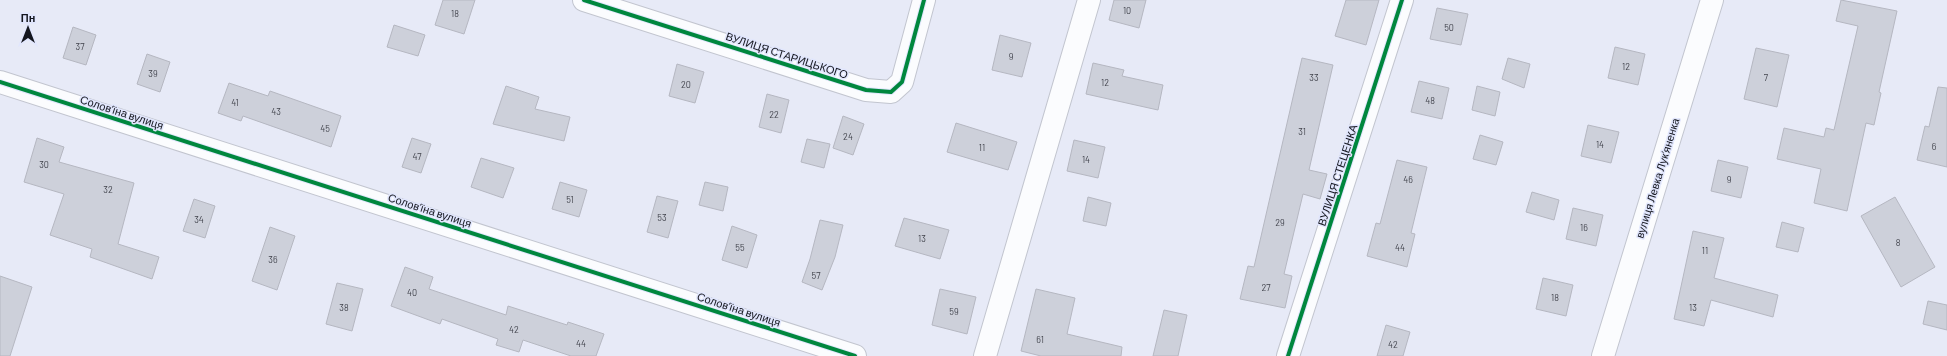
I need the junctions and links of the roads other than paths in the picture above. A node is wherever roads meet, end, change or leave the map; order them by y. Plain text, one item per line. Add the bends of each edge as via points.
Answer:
1 (584, 0) edge
2 (924, 0) edge
3 (1089, 0) edge
4 (1402, 0) edge
5 (1712, 0) edge
6 (0, 82) edge
7 (855, 356) edge
8 (985, 356) edge
9 (1288, 356) edge
10 (1603, 356) edge

1 - 2 street, ВУЛИЦЯ СТАРИЦЬКОГО via 866,90 891,92 902,82
3 - 8 street
4 - 9 street, ВУЛИЦЯ СТЕЦЕНКА
5 - 10 street, вулиця Левка Лукʼяненка
6 - 7 street, Соловʼїна вулиця

